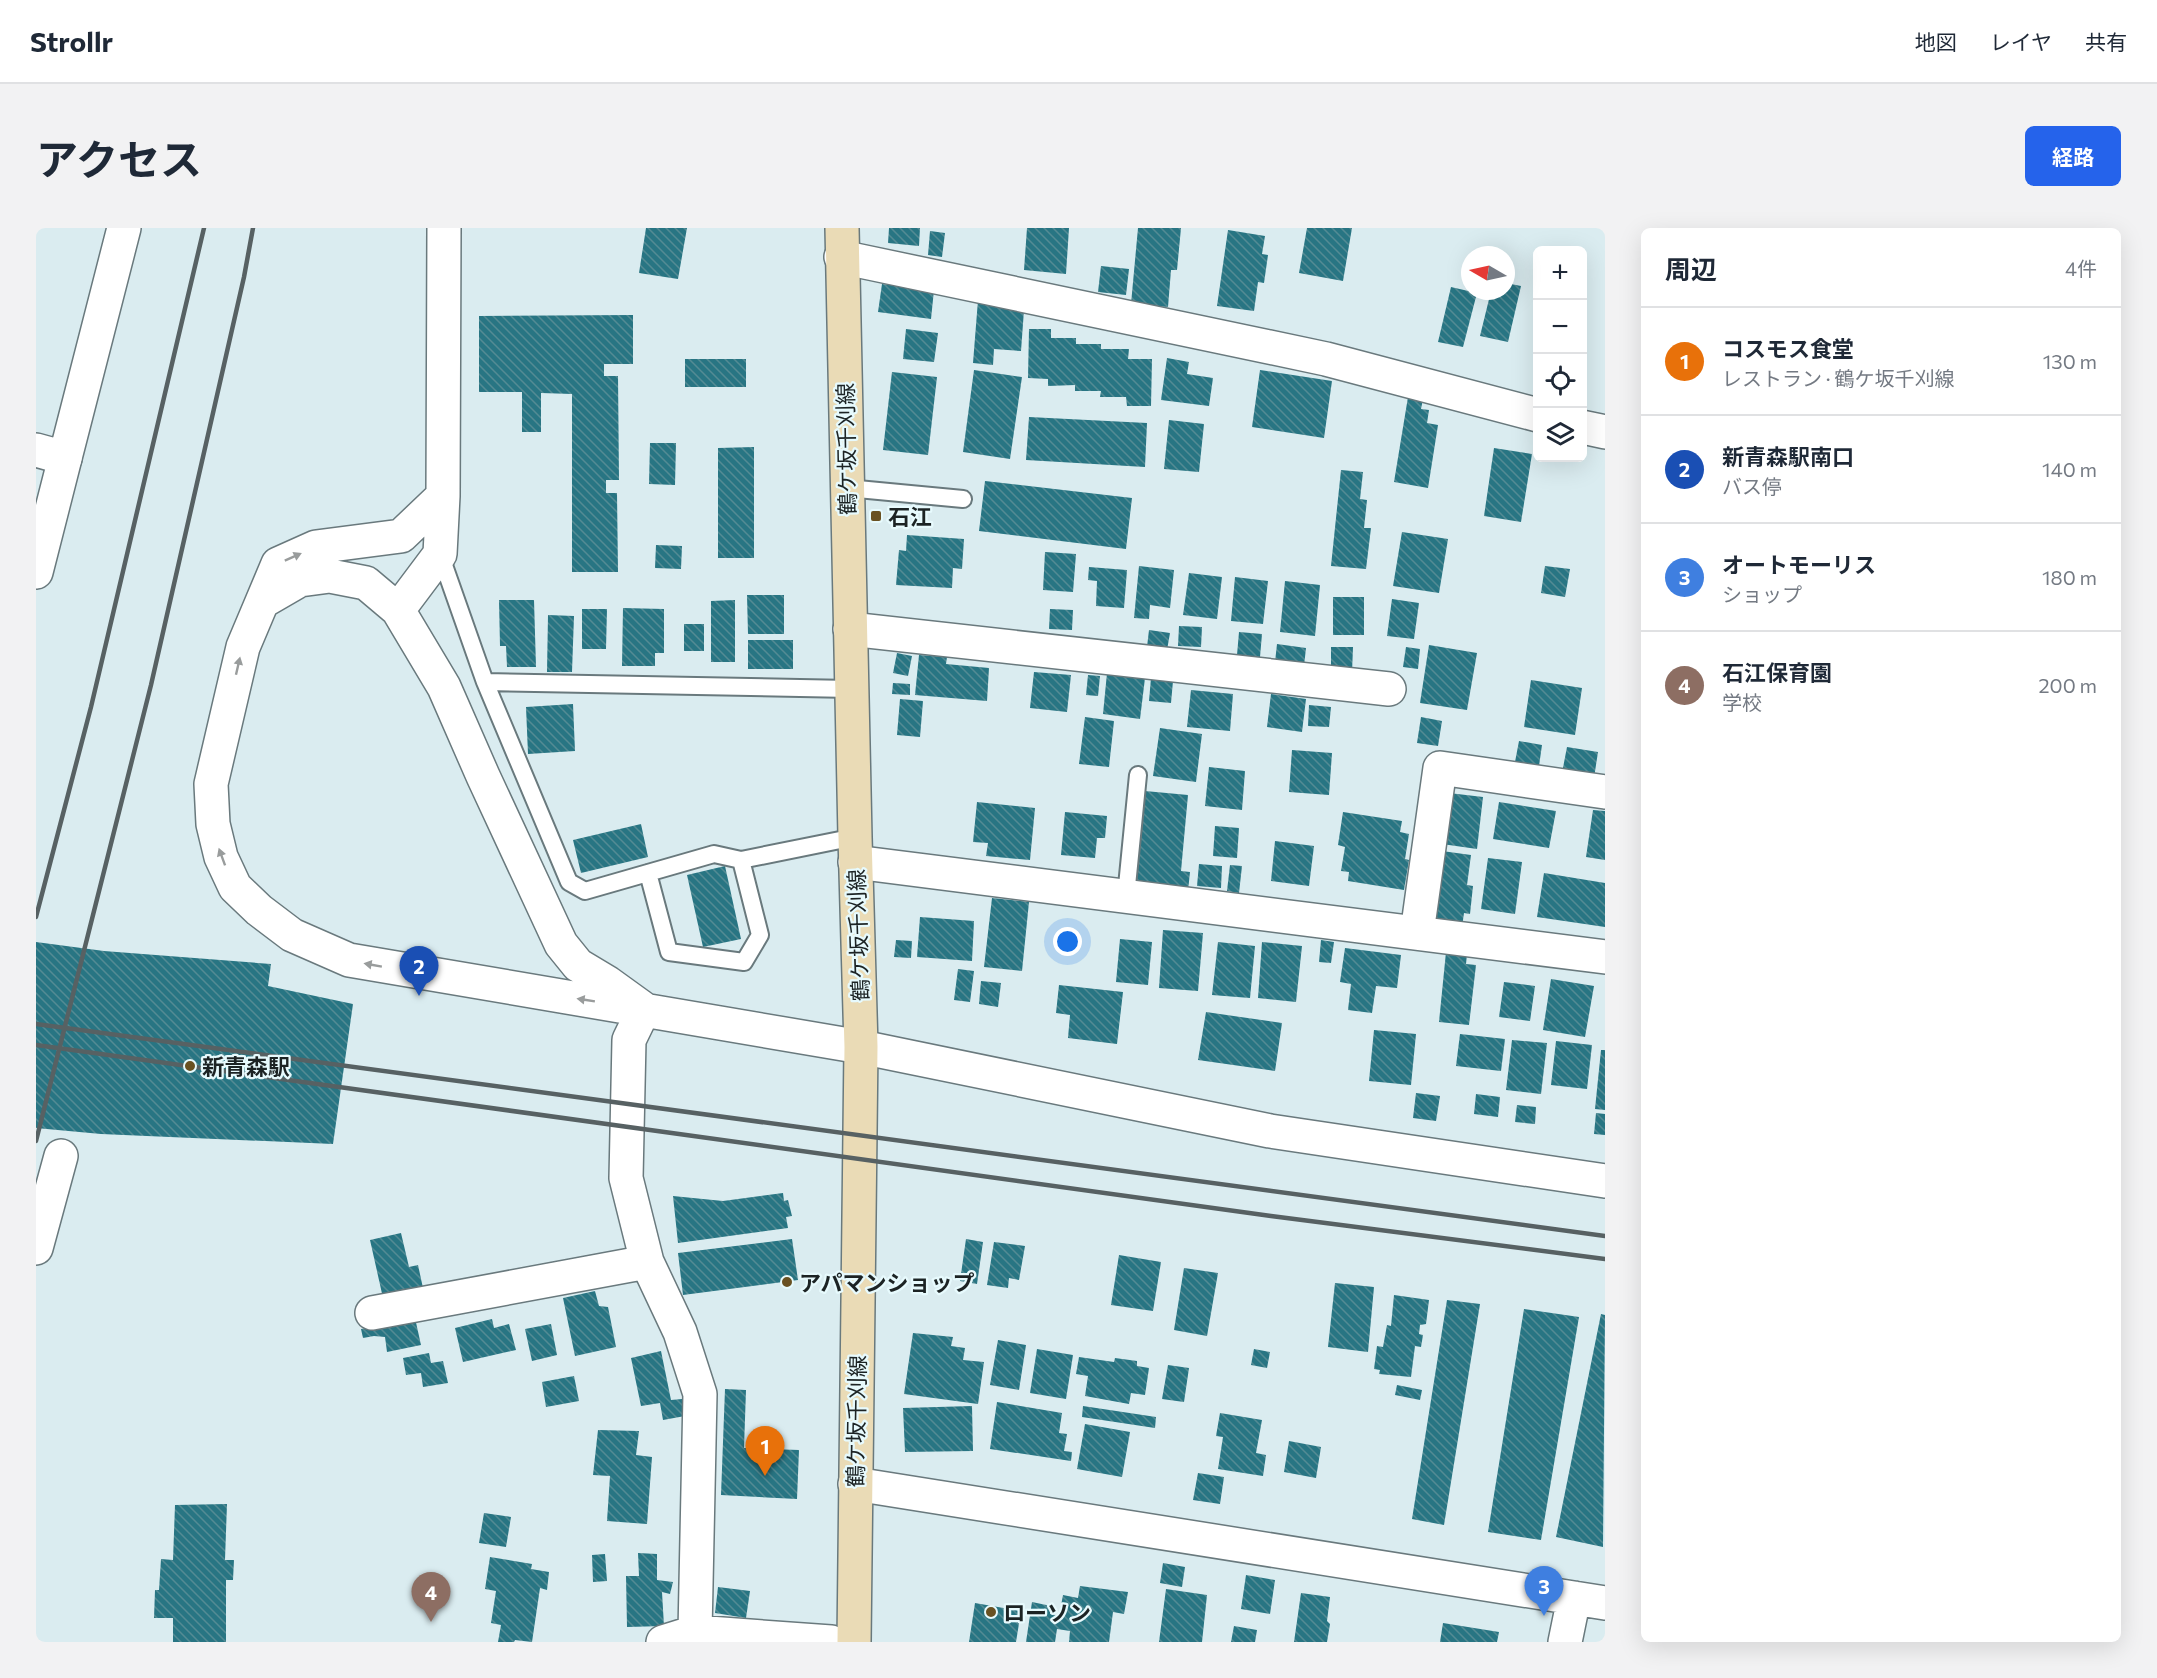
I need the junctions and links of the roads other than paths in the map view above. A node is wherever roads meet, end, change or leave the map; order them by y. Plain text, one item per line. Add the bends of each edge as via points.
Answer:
1 (124, 228) edge
2 (444, 228) edge
3 (842, 242) edge
4 (1533, 414) edge
5 (1587, 428) edge
6 (1605, 432) edge
7 (51, 454) edge
8 (847, 488) junction
9 (443, 496) junction
10 (963, 499) dead end
11 (440, 554) junction
12 (36, 572) edge
13 (262, 602) junction
14 (398, 610) junction
15 (850, 629) junction
16 (485, 682) junction
17 (851, 689) junction
18 (1389, 689) dead end
19 (1138, 776) dead end
20 (1605, 792) edge
21 (855, 850) junction
22 (741, 860) junction
23 (648, 873) junction
24 (1126, 896) junction
25 (1417, 933) junction
26 (1605, 957) edge
27 (644, 1010) junction
28 (861, 1047) junction
29 (60, 1156) dead end
30 (1605, 1181) edge
31 (36, 1248) edge
32 (646, 1262) junction
33 (372, 1313) dead end
34 (855, 1484) junction
35 (1590, 1600) edge
36 (695, 1632) junction
37 (663, 1642) edge
38 (831, 1642) edge
39 (854, 1642) edge
40 (1565, 1642) edge

1 - 7 street
2 - 9 street
3 - 4 street via 1326,359
3 - 8 main road, 鶴ケ坂千刈線
5 - 6 street
7 - 12 street
8 - 10 lane
8 - 15 main road, 鶴ケ坂千刈線
9 - 11 street
13 -> 9 street via 278,564 316,547 400,536
11 - 14 street
11 - 16 lane
13 - 14 street via 300,580 330,576 366,584
27 -> 13 street via 349,960 292,935 235,887 221,857 213,824 211,784 243,647
14 - 27 street via 444,687 561,944 578,964
15 - 17 main road, 鶴ケ坂千刈線
15 - 18 street
16 - 17 lane
16 - 23 lane via 568,882 585,891
17 - 21 main road, 鶴ケ坂千刈線
19 - 24 lane
20 - 25 street via 1440,768
21 - 22 lane
21 - 24 street
21 - 28 main road, 鶴ケ坂千刈線
22 - 23 lane via 714,854
22 - 23 lane via 760,935 744,962 669,952
24 - 25 street
25 - 26 street
27 - 28 street
27 - 32 street via 629,1040 626,1178
28 - 30 street via 1270,1131
28 - 34 main road, 鶴ケ坂千刈線
29 - 31 street
32 - 33 street
32 - 36 street via 680,1332 700,1394
34 - 35 street
34 - 39 main road, 鶴ケ坂千刈線
35 - 40 street
36 - 37 street
36 - 38 street

